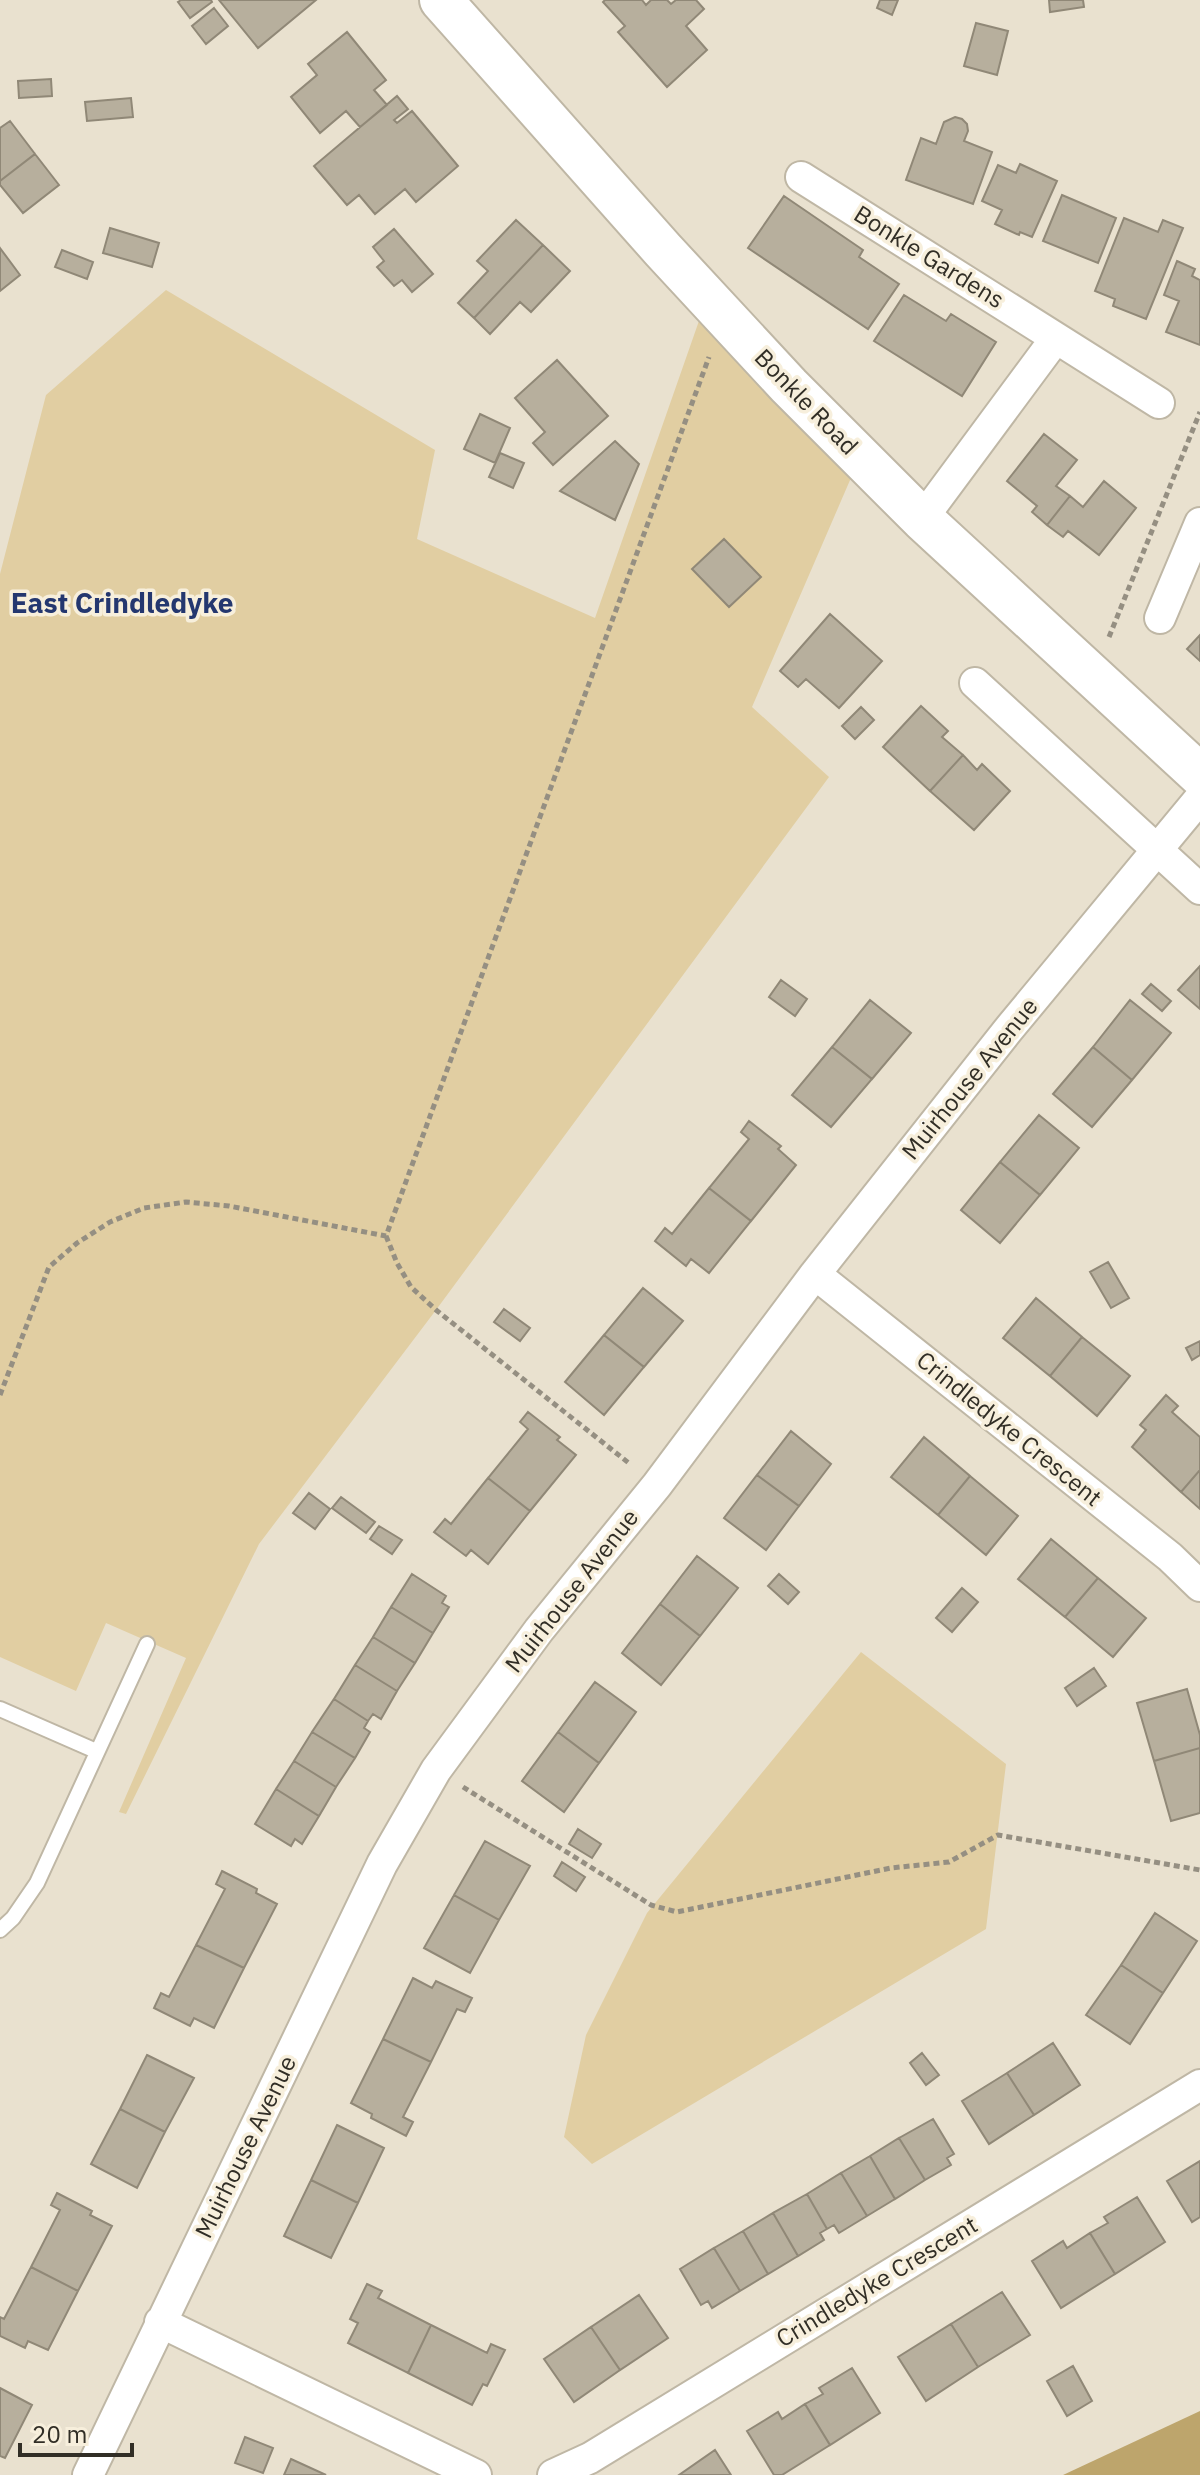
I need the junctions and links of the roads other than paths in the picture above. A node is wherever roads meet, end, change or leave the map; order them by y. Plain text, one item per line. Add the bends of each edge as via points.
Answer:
1 (441, 0) edge
2 (801, 177) dead end
3 (1056, 338) junction
4 (1159, 403) dead end
5 (922, 519) junction
6 (1198, 535) edge
7 (1160, 618) dead end
8 (975, 683) dead end
9 (1200, 775) edge
10 (1200, 798) edge
11 (1157, 849) junction
12 (1200, 889) edge
13 (815, 1274) junction
14 (1200, 1586) edge
15 (147, 1644) dead end
16 (0, 1709) edge
17 (96, 1751) junction
18 (0, 1930) edge
19 (1200, 2085) edge
20 (160, 2322) junction
21 (88, 2475) edge
22 (476, 2475) edge
23 (553, 2475) edge

1 - 5 street, Bonkle Road via 724,316
2 - 3 street, Bonkle Gardens
3 - 4 street, Bonkle Gardens
3 - 5 street
5 - 9 street, Bonkle Road
6 - 7 street
8 - 11 street
10 - 11 street, Muirhouse Avenue
11 - 12 street
11 - 13 street, Muirhouse Avenue
13 - 14 street, Crindledyke Crescent
13 - 20 street, Muirhouse Avenue via 436,1770 382,1864
15 - 17 lane
16 - 17 lane
17 - 18 lane via 37,1883
19 - 23 street, Crindledyke Crescent via 590,2458
20 - 21 street, Muirhouse Avenue
20 - 22 street

